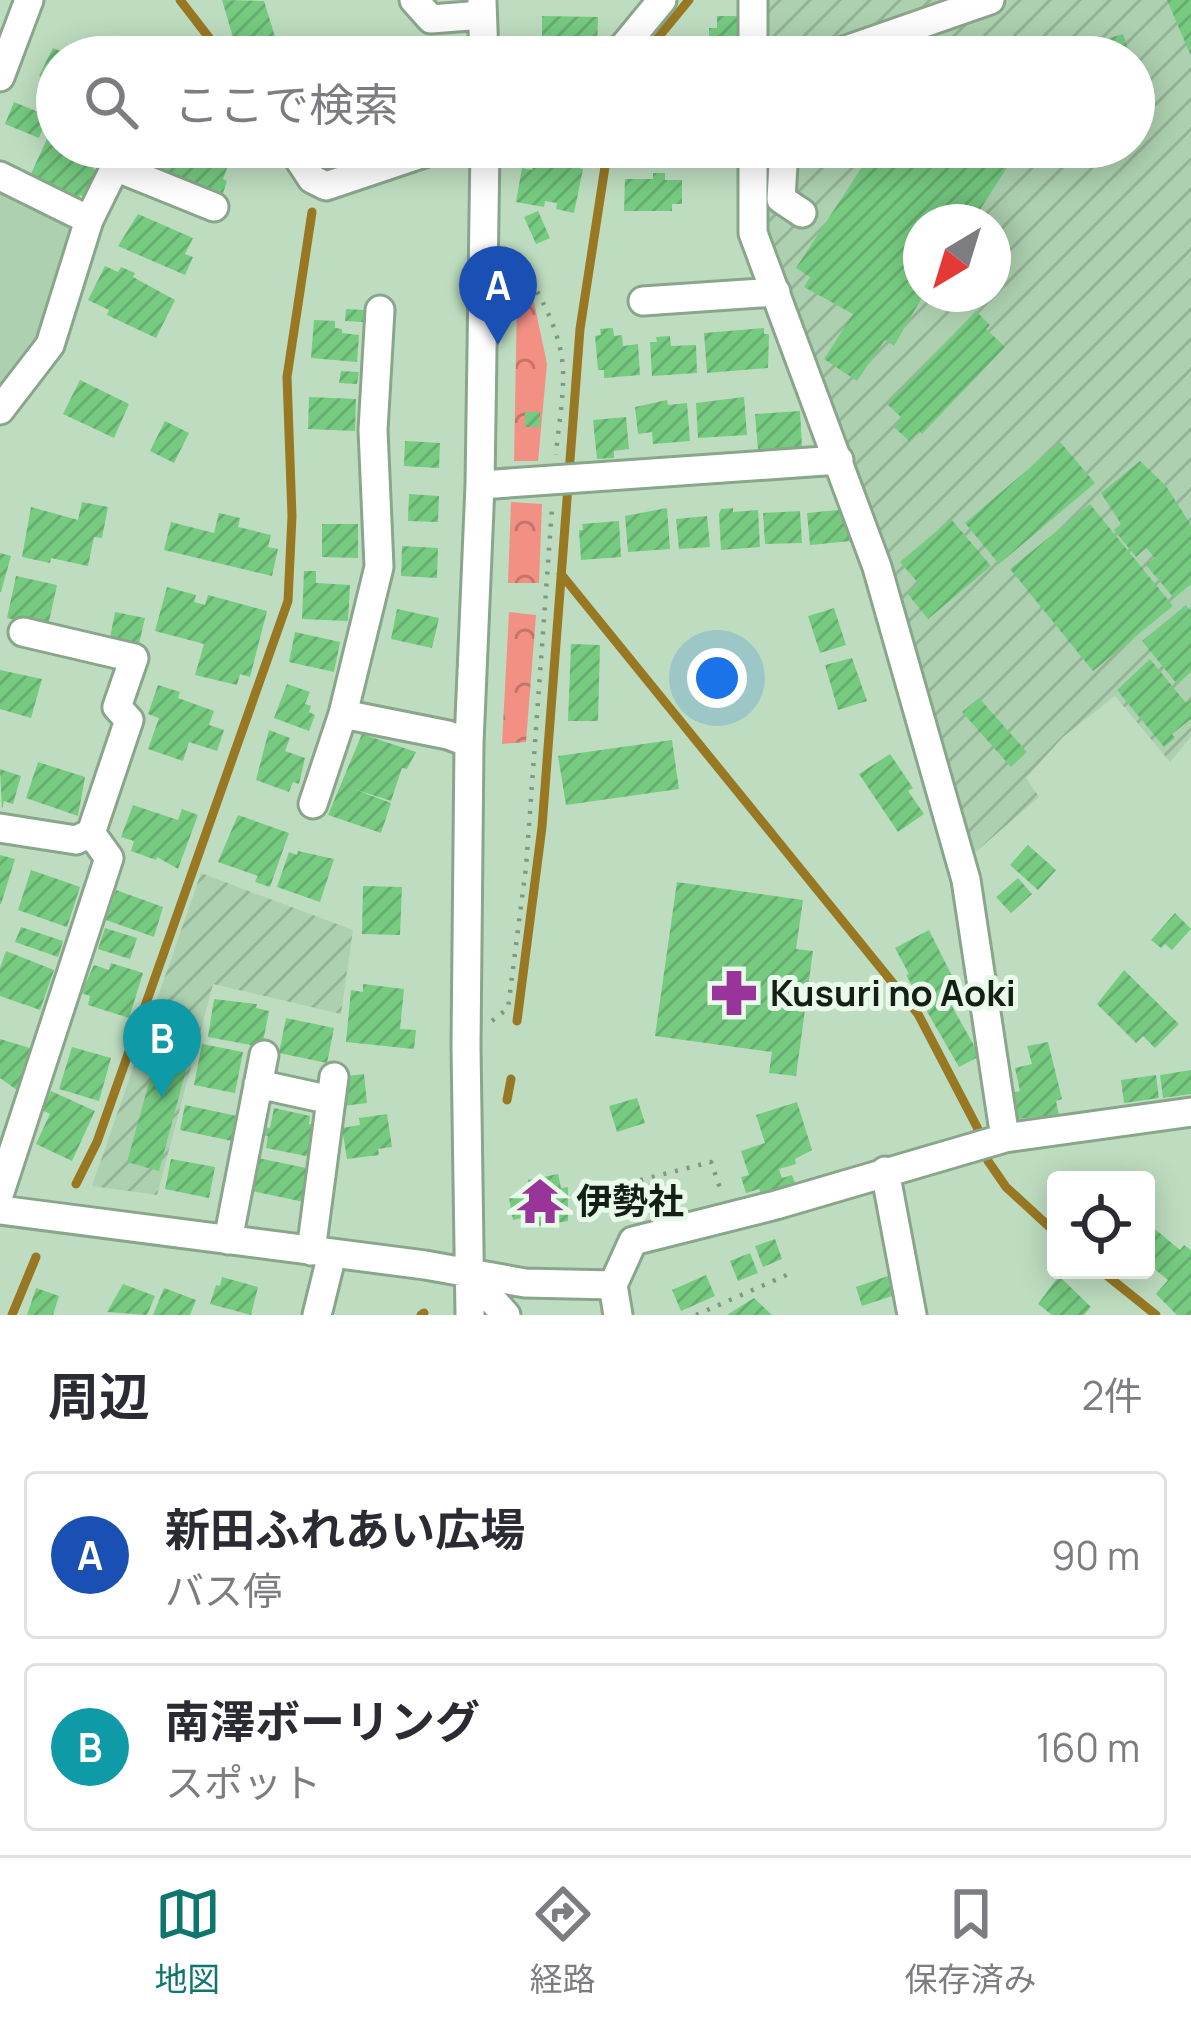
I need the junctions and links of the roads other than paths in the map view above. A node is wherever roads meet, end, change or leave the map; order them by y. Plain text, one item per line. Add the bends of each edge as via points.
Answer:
1 (29, 0) edge
2 (414, 0) edge
3 (662, 0) edge
4 (753, 0) edge
5 (990, 0) edge
6 (482, 7) edge
7 (632, 36) edge
8 (753, 36) edge
9 (890, 36) edge
10 (0, 77) edge
11 (114, 168) edge
12 (141, 168) edge
13 (305, 168) edge
14 (381, 168) edge
15 (483, 168) edge
16 (753, 168) edge
17 (783, 168) edge
18 (0, 176) edge
19 (214, 207) dead end
20 (802, 213) dead end
21 (88, 220) junction
22 (776, 292) junction
23 (643, 301) dead end
24 (380, 310) dead end
25 (0, 410) edge
26 (839, 460) junction
27 (480, 484) junction
28 (22, 632) dead end
29 (343, 714) junction
30 (469, 743) junction
31 (313, 804) dead end
32 (0, 828) edge
33 (92, 833) junction
34 (264, 1055) dead end
35 (258, 1084) junction
36 (1191, 1112) edge
37 (990, 1141) junction
38 (885, 1171) junction
39 (0, 1192) edge
40 (0, 1210) edge
41 (229, 1240) junction
42 (322, 1252) junction
43 (467, 1272) junction
44 (613, 1285) junction
45 (317, 1315) edge
46 (470, 1315) edge
47 (506, 1315) edge
48 (618, 1315) edge
49 (912, 1315) edge

1 - 10 street
2 - 6 street via 431,19
3 - 7 street
4 - 8 street
5 - 9 street
11 - 21 street
12 - 19 street
13 - 14 street via 326,187
15 - 27 street
16 - 22 street via 753,233
17 - 20 street via 782,199
18 - 21 street
21 - 25 street via 50,345
22 - 23 street
22 - 26 street
24 - 29 street via 379,567
26 - 27 street
26 - 37 street via 967,880
27 - 30 street
28 - 33 street via 134,658 118,707 129,720
29 - 30 street
29 - 31 street
30 - 43 street
32 - 33 street via 76,840
33 - 39 street via 109,858
34 - 35 street
35 - 41 street
35 - 42 street via 333,1089
36 - 37 street
37 - 38 street
38 - 44 street via 633,1241
38 - 49 street
40 - 41 street
41 - 42 street
42 - 43 street
42 - 45 street
43 - 44 street
43 - 46 street
43 - 47 street
44 - 48 street

